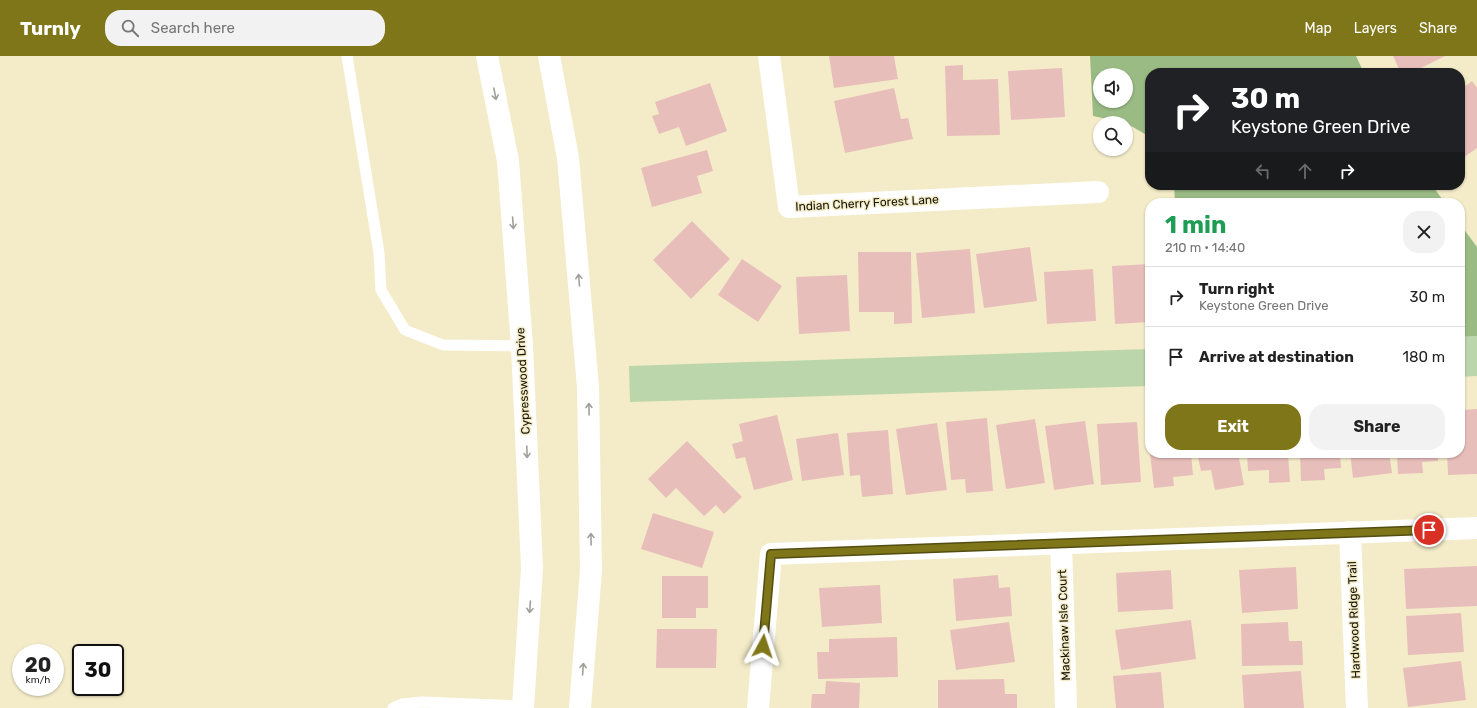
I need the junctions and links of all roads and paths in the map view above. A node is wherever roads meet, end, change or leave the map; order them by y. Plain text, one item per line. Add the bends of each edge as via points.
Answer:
1 (348, 56) edge
2 (487, 56) edge
3 (549, 56) edge
4 (769, 56) edge
5 (1098, 192) dead end
6 (522, 346) junction
7 (1477, 528) edge
8 (1350, 532) junction
9 (1062, 543) junction
10 (523, 707) edge
11 (393, 708) edge
12 (580, 708) edge
13 (758, 708) edge
14 (1066, 708) edge
15 (1357, 708) edge

1 - 6 lane via 379,253 380,290 405,330 442,345
2 -> 6 street, Cypresswood Drive via 508,161
12 -> 3 street via 591,570 588,386 568,158
4 - 5 street, Indian Cherry Forest Lane via 789,207
6 -> 10 street, Cypresswood Drive via 532,568
7 - 8 street
8 - 9 street
8 - 15 street, Hardwood Ridge Trail
9 - 13 street via 771,554
9 - 14 street, Mackinaw Isle Court
10 - 11 lane via 422,702 402,704

